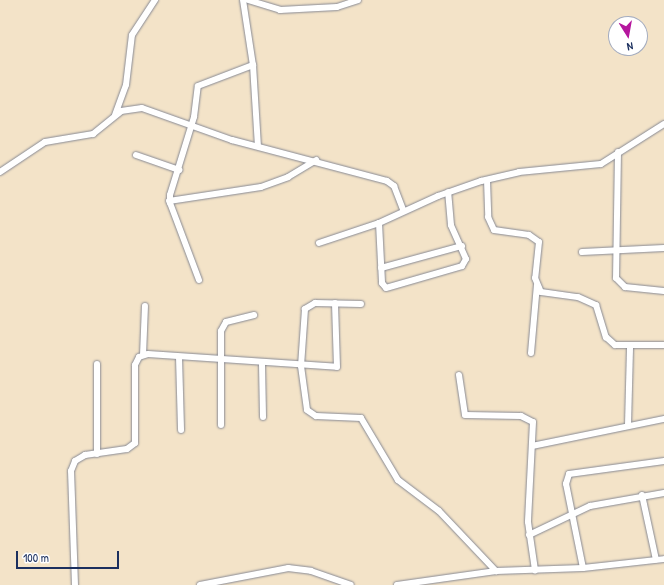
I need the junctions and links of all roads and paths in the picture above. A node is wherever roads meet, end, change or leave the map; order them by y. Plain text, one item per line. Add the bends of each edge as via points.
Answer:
1 (155, 0) edge
2 (243, 0) edge
3 (248, 0) edge
4 (358, 0) edge
5 (253, 65) junction
6 (115, 115) junction
7 (664, 124) edge
8 (191, 127) junction
9 (258, 146) junction
10 (618, 152) junction
11 (136, 155) dead end
12 (316, 160) junction
13 (179, 170) junction
14 (0, 172) edge
15 (487, 180) junction
16 (448, 192) junction
17 (169, 201) junction
18 (403, 210) junction
19 (379, 223) junction
20 (319, 243) dead end
21 (462, 246) junction
22 (664, 248) edge
23 (616, 250) junction
24 (582, 252) dead end
25 (381, 268) junction
26 (199, 280) dead end
27 (537, 285) junction
28 (664, 291) edge
29 (335, 303) junction
30 (361, 304) dead end
31 (145, 306) dead end
32 (254, 315) dead end
33 (664, 345) edge
34 (630, 346) junction
35 (531, 353) dead end
36 (143, 355) junction
37 (179, 357) junction
38 (223, 361) junction
39 (97, 364) dead end
40 (262, 364) junction
41 (301, 366) junction
42 (459, 375) dead end
43 (263, 417) dead end
44 (664, 420) edge
45 (221, 424) dead end
46 (628, 424) junction
47 (181, 430) dead end
48 (532, 446) junction
49 (97, 454) junction
50 (664, 461) edge
51 (664, 493) edge
52 (642, 495) junction
53 (573, 513) junction
54 (529, 535) junction
55 (664, 559) edge
56 (656, 560) junction
57 (583, 568) junction
58 (535, 570) junction
59 (496, 571) junction
60 (426, 582) edge
61 (75, 585) edge
62 (200, 585) edge
63 (351, 585) edge
64 (397, 585) edge

1 - 6 street via 132,35 126,85
2 - 5 street
3 - 4 street via 280,10 337,7
5 - 8 street via 198,86
5 - 9 street
6 - 8 street via 142,108
6 - 14 street via 99,131 45,142
7 - 10 street
8 - 9 street
8 - 13 street
9 - 12 street
10 - 15 street via 592,166 519,172
10 - 23 street
11 - 13 street
12 - 17 street via 288,177 261,187
12 - 18 street via 387,181 394,186
13 - 17 street
15 - 16 street
15 - 27 street via 488,217 494,230 529,235 539,242
16 - 18 street
16 - 21 street via 451,225
17 - 26 street
18 - 19 street
19 - 20 street
19 - 25 street
21 - 25 street
21 - 25 street via 466,259 462,266 392,289 382,283
22 - 23 street
23 - 24 street
23 - 28 street via 616,278 621,286
27 - 34 street via 548,295 590,301 601,314 609,342
27 - 35 street
29 - 30 street
29 - 41 street via 315,303 305,309
29 - 41 street via 337,366
31 - 36 street
32 - 38 street via 232,319 223,325
33 - 34 street
34 - 46 street
36 - 37 street
36 - 49 street via 135,365 135,443 127,449
37 - 38 street
37 - 47 street
38 - 40 street
38 - 45 street
39 - 49 street
40 - 41 street
40 - 43 street
41 - 59 street via 303,400 310,414 361,418 398,480 439,511
42 - 48 street via 465,415 529,417 534,425
44 - 46 street
46 - 48 street
48 - 54 street
49 - 61 street via 80,458 71,471
50 - 53 street via 570,474 566,484
51 - 52 street
52 - 53 street
52 - 56 street
53 - 54 street
53 - 57 street
54 - 58 street
55 - 56 street
56 - 57 street
57 - 58 street
58 - 59 street
59 - 60 street
60 - 64 street
62 - 63 street via 288,568 312,571

